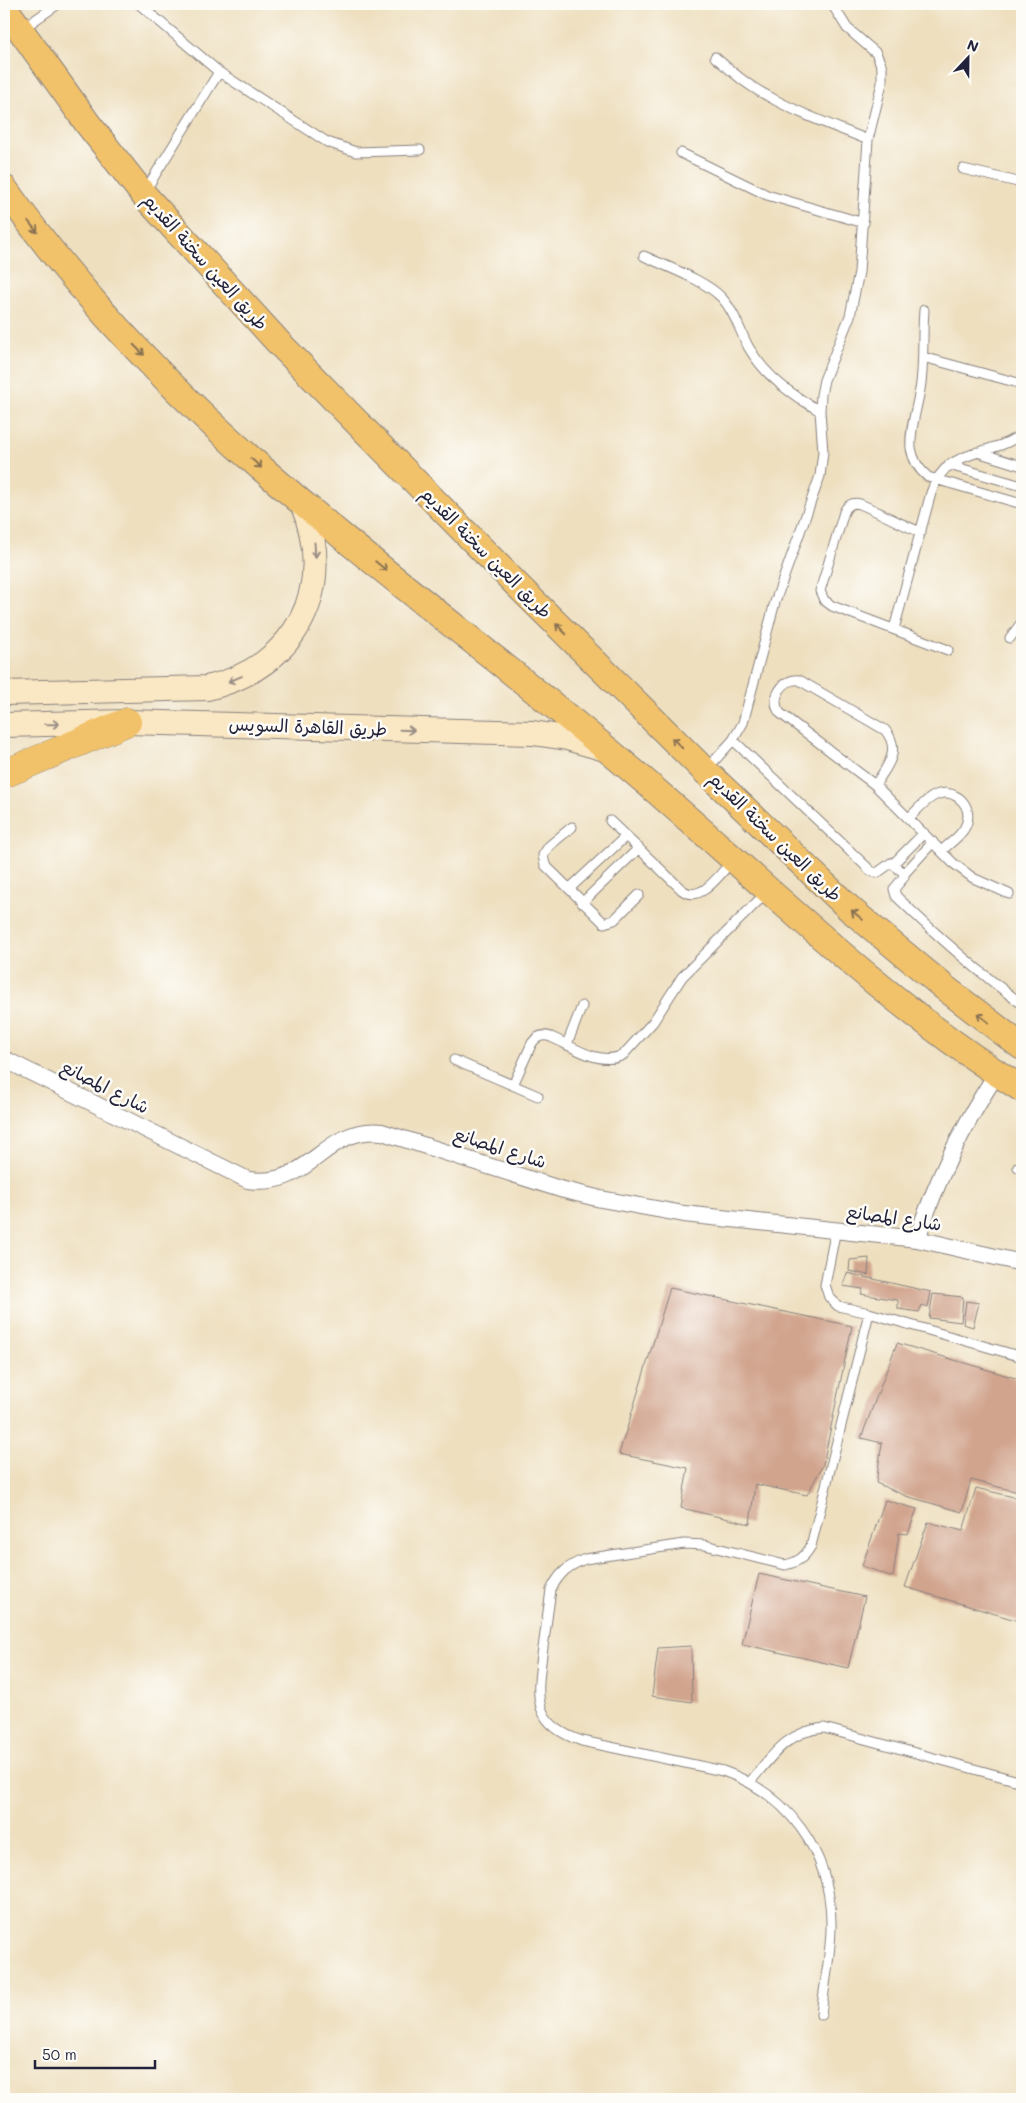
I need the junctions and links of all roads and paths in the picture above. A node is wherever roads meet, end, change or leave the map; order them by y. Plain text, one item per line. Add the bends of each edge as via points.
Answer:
1 (58, 4) edge
2 (138, 4) edge
3 (832, 4) edge
4 (4, 7) edge
5 (20, 30) junction
6 (715, 57) dead end
7 (219, 72) junction
8 (868, 140) junction
9 (420, 150) dead end
10 (681, 154) dead end
11 (963, 169) dead end
12 (1022, 183) edge
13 (4, 188) edge
14 (143, 194) junction
15 (864, 223) junction
16 (644, 256) dead end
17 (924, 310) dead end
18 (923, 357) junction
19 (1022, 384) edge
20 (820, 411) junction
21 (1022, 434) edge
22 (977, 452) junction
23 (949, 465) junction
24 (1022, 466) edge
25 (936, 480) junction
26 (1022, 486) edge
27 (302, 503) junction
28 (1022, 504) edge
29 (921, 532) junction
30 (1022, 622) edge
31 (894, 629) junction
32 (1010, 638) dead end
33 (948, 650) dead end
34 (4, 693) edge
35 (127, 722) junction
36 (4, 725) edge
37 (733, 740) junction
38 (610, 751) junction
39 (705, 771) junction
40 (4, 774) edge
41 (875, 785) junction
42 (909, 818) junction
43 (610, 821) dead end
44 (572, 827) dead end
45 (924, 833) junction
46 (626, 836) junction
47 (933, 842) junction
48 (638, 848) junction
49 (941, 851) junction
50 (734, 859) junction
51 (894, 864) junction
52 (904, 874) junction
53 (569, 889) junction
54 (769, 890) junction
55 (1010, 894) dead end
56 (639, 895) dead end
57 (582, 903) junction
58 (1022, 1004) edge
59 (582, 1006) dead end
60 (568, 1044) junction
61 (1022, 1047) edge
62 (4, 1058) edge
63 (454, 1060) dead end
64 (997, 1073) junction
65 (513, 1085) junction
66 (1022, 1090) edge
67 (538, 1096) dead end
68 (836, 1229) junction
69 (917, 1239) junction
70 (1022, 1263) edge
71 (869, 1313) junction
72 (1022, 1357) edge
73 (750, 1782) junction
74 (1022, 1782) edge
75 (821, 2015) dead end

1 - 5 lane
2 - 7 lane
3 - 8 lane via 847,28 876,53 882,67 882,83
4 - 5 main road, طريق العين سخنة القديم
5 - 14 main road, طريق العين سخنة القديم
6 - 8 lane via 767,96
7 - 9 lane via 337,146 367,152
7 - 14 lane
8 - 15 lane
10 - 15 lane via 768,195
11 - 12 lane
13 -> 27 main road via 112,324 231,441
39 -> 14 main road, طريق العين سخنة القديم via 278,342
15 - 20 lane via 850,316 824,380
16 - 20 lane via 716,292 765,370 785,389
17 - 18 lane
18 - 19 lane
18 - 25 lane via 911,445 920,471
20 - 37 lane via 823,452 817,489 775,602 743,723
21 - 22 lane via 1000,446
22 - 23 lane
22 - 24 lane
23 - 25 lane
23 - 26 lane
25 - 28 lane
25 - 29 lane
27 -> 34 main road via 315,553 310,595 292,634 255,669 224,684 198,688
27 -> 38 main road
29 - 31 lane
29 - 31 lane via 860,504 849,505 820,586 821,596 828,604
30 - 32 lane
31 - 33 lane
36 -> 35 main road, طريق القاهرة السويس
35 -> 38 main road, طريق القاهرة السويس via 533,733 567,738
35 - 40 highway
37 - 39 lane
37 - 51 lane via 871,871 877,873 889,862
38 - 50 main road
61 -> 39 main road, طريق العين سخنة القديم via 944,988 851,910
41 - 41 lane via 777,710 776,700 784,684 799,680 885,730 894,749
41 - 42 lane
42 - 45 lane
42 - 49 lane via 930,797 946,792 966,805 968,821 964,829
43 - 46 lane
44 - 53 lane via 543,855 545,865
45 - 47 lane
45 - 51 lane
46 - 48 lane
46 - 53 lane
47 - 49 lane
47 - 52 lane
48 - 50 lane via 682,890 691,894 704,890
48 - 57 lane
49 - 55 lane via 973,878
50 - 54 main road
51 - 52 lane
52 - 58 lane via 894,889 895,894 963,959
53 - 57 lane
54 - 60 lane via 682,977 653,1022 623,1055 617,1059 602,1059
54 - 64 main road via 919,1016
56 - 57 lane via 607,923
59 - 60 lane
60 - 65 lane via 546,1035 535,1039
62 - 68 street, شارع المصانع via 248,1180 262,1182 289,1175 342,1138 371,1130 601,1199 684,1214
63 - 65 lane
64 - 66 main road
64 - 69 street via 956,1140
65 - 67 lane
68 - 69 street, شارع المصانع
68 - 71 lane via 826,1291 838,1306
69 - 70 street, شارع المصانع
71 - 72 lane
71 - 73 lane via 811,1546 805,1556 785,1565 704,1545 664,1546 585,1559 558,1575 551,1590 537,1689 540,1707 550,1723 564,1735 582,1741 723,1771
73 - 74 lane via 790,1738 800,1732 824,1728
73 - 75 lane via 796,1821 816,1852 828,1886 831,1922

